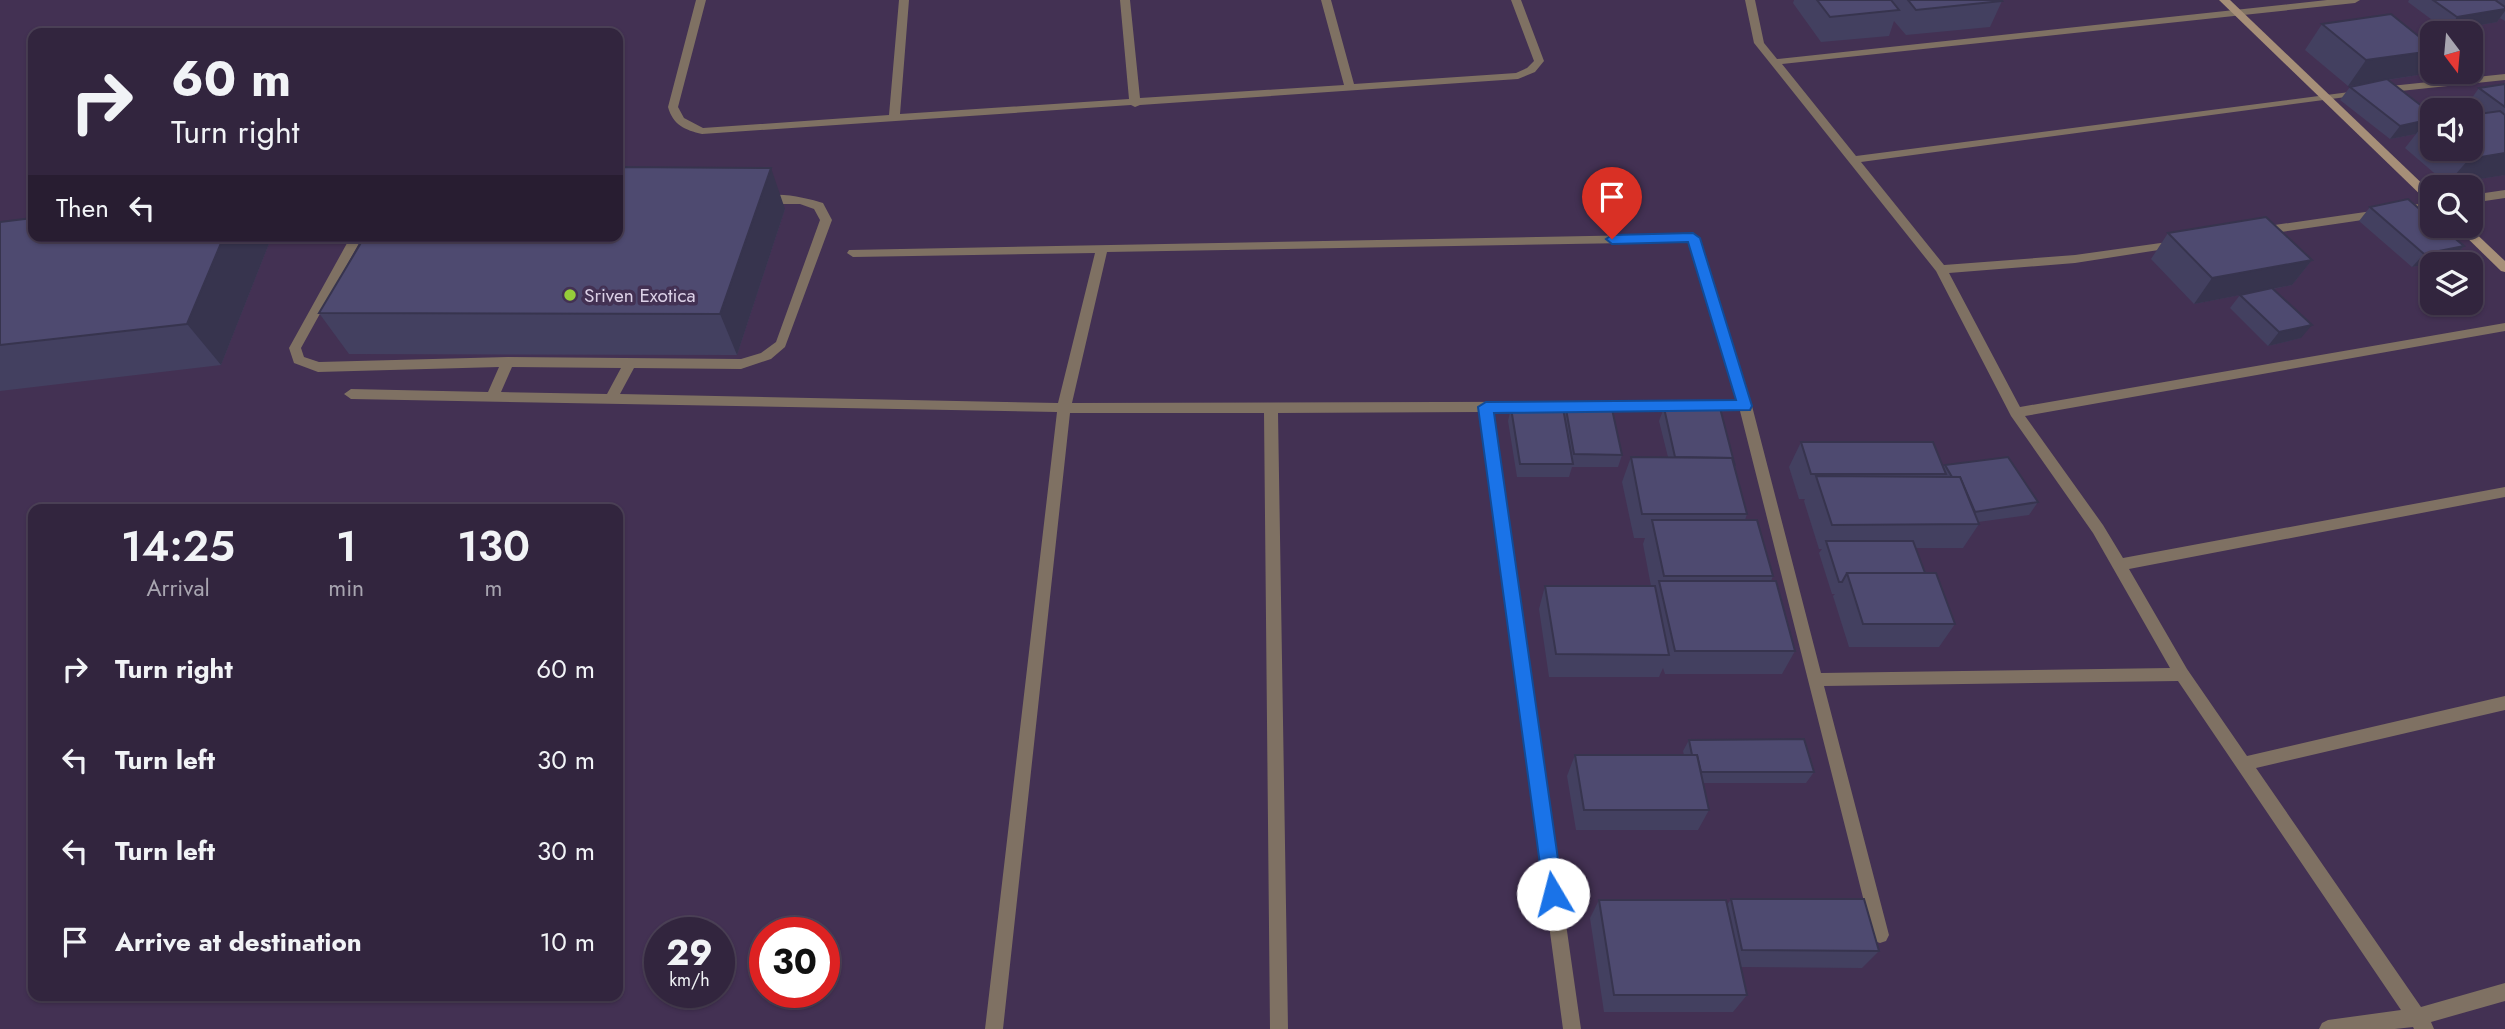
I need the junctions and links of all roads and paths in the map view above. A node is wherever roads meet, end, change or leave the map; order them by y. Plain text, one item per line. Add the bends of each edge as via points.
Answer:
1 (701, 0) edge
2 (904, 0) edge
3 (1125, 0) edge
4 (1326, 0) edge
5 (1516, 0) edge
6 (1750, 0) edge
7 (2224, 0) edge
8 (2355, 0) edge
9 (2237, 12) junction
10 (1774, 62) junction
11 (2505, 77) edge
12 (1349, 85) junction
13 (2325, 96) junction
14 (1135, 104) junction
15 (894, 118) junction
16 (1853, 160) junction
17 (2420, 187) edge
18 (2505, 194) edge
19 (2483, 198) edge
20 (749, 200) edge
21 (2420, 208) edge
22 (2254, 232) edge
23 (2473, 238) edge
24 (354, 242) edge
25 (2185, 243) edge
26 (1102, 248) junction
27 (853, 253) dead end
28 (2505, 268) edge
29 (1941, 269) junction
30 (2505, 327) edge
31 (508, 362) junction
32 (631, 363) junction
33 (351, 394) dead end
34 (493, 397) junction
35 (611, 399) junction
36 (1745, 406) junction
37 (1065, 407) junction
38 (1486, 407) junction
39 (1271, 409) junction
40 (2016, 413) junction
41 (2505, 492) edge
42 (2119, 565) junction
43 (2182, 674) junction
44 (1817, 680) junction
45 (2505, 704) edge
46 (2244, 764) junction
47 (1880, 936) dead end
48 (2505, 992) edge
49 (2421, 1023) edge
50 (993, 1029) edge
51 (1279, 1029) edge
52 (1572, 1029) edge
53 (2328, 1029) edge

1 - 15 street via 673,107 683,125 702,131
2 - 15 street
3 - 14 street
4 - 12 street
5 - 12 street via 1539,61 1531,70 1518,76
6 - 10 street via 1759,43
7 - 9 street
8 - 9 street
9 - 10 street
9 - 13 street
10 - 16 street
11 - 13 street
12 - 14 street
13 - 16 street
13 - 17 street
14 - 15 street
16 - 29 street
18 - 19 street
20 - 32 street via 801,200 819,206 826,220 781,344 766,356 741,364
21 - 22 street
23 - 28 street
24 - 31 street via 295,348 299,360 318,367
25 - 29 street via 2075,259
26 - 27 street
26 - 36 street via 1693,238
26 - 37 street
29 - 40 street
30 - 40 street
31 - 32 street
31 - 34 street
32 - 35 street
33 - 34 street
34 - 35 street
35 - 37 street
36 - 38 street
36 - 44 street
37 - 39 street
37 - 50 street
38 - 39 street
38 - 52 street
39 - 51 street
40 - 42 street
41 - 42 street
42 - 43 street
43 - 44 street
43 - 46 street
44 - 47 street
45 - 46 street
46 - 49 street
48 - 49 street
49 - 53 street

